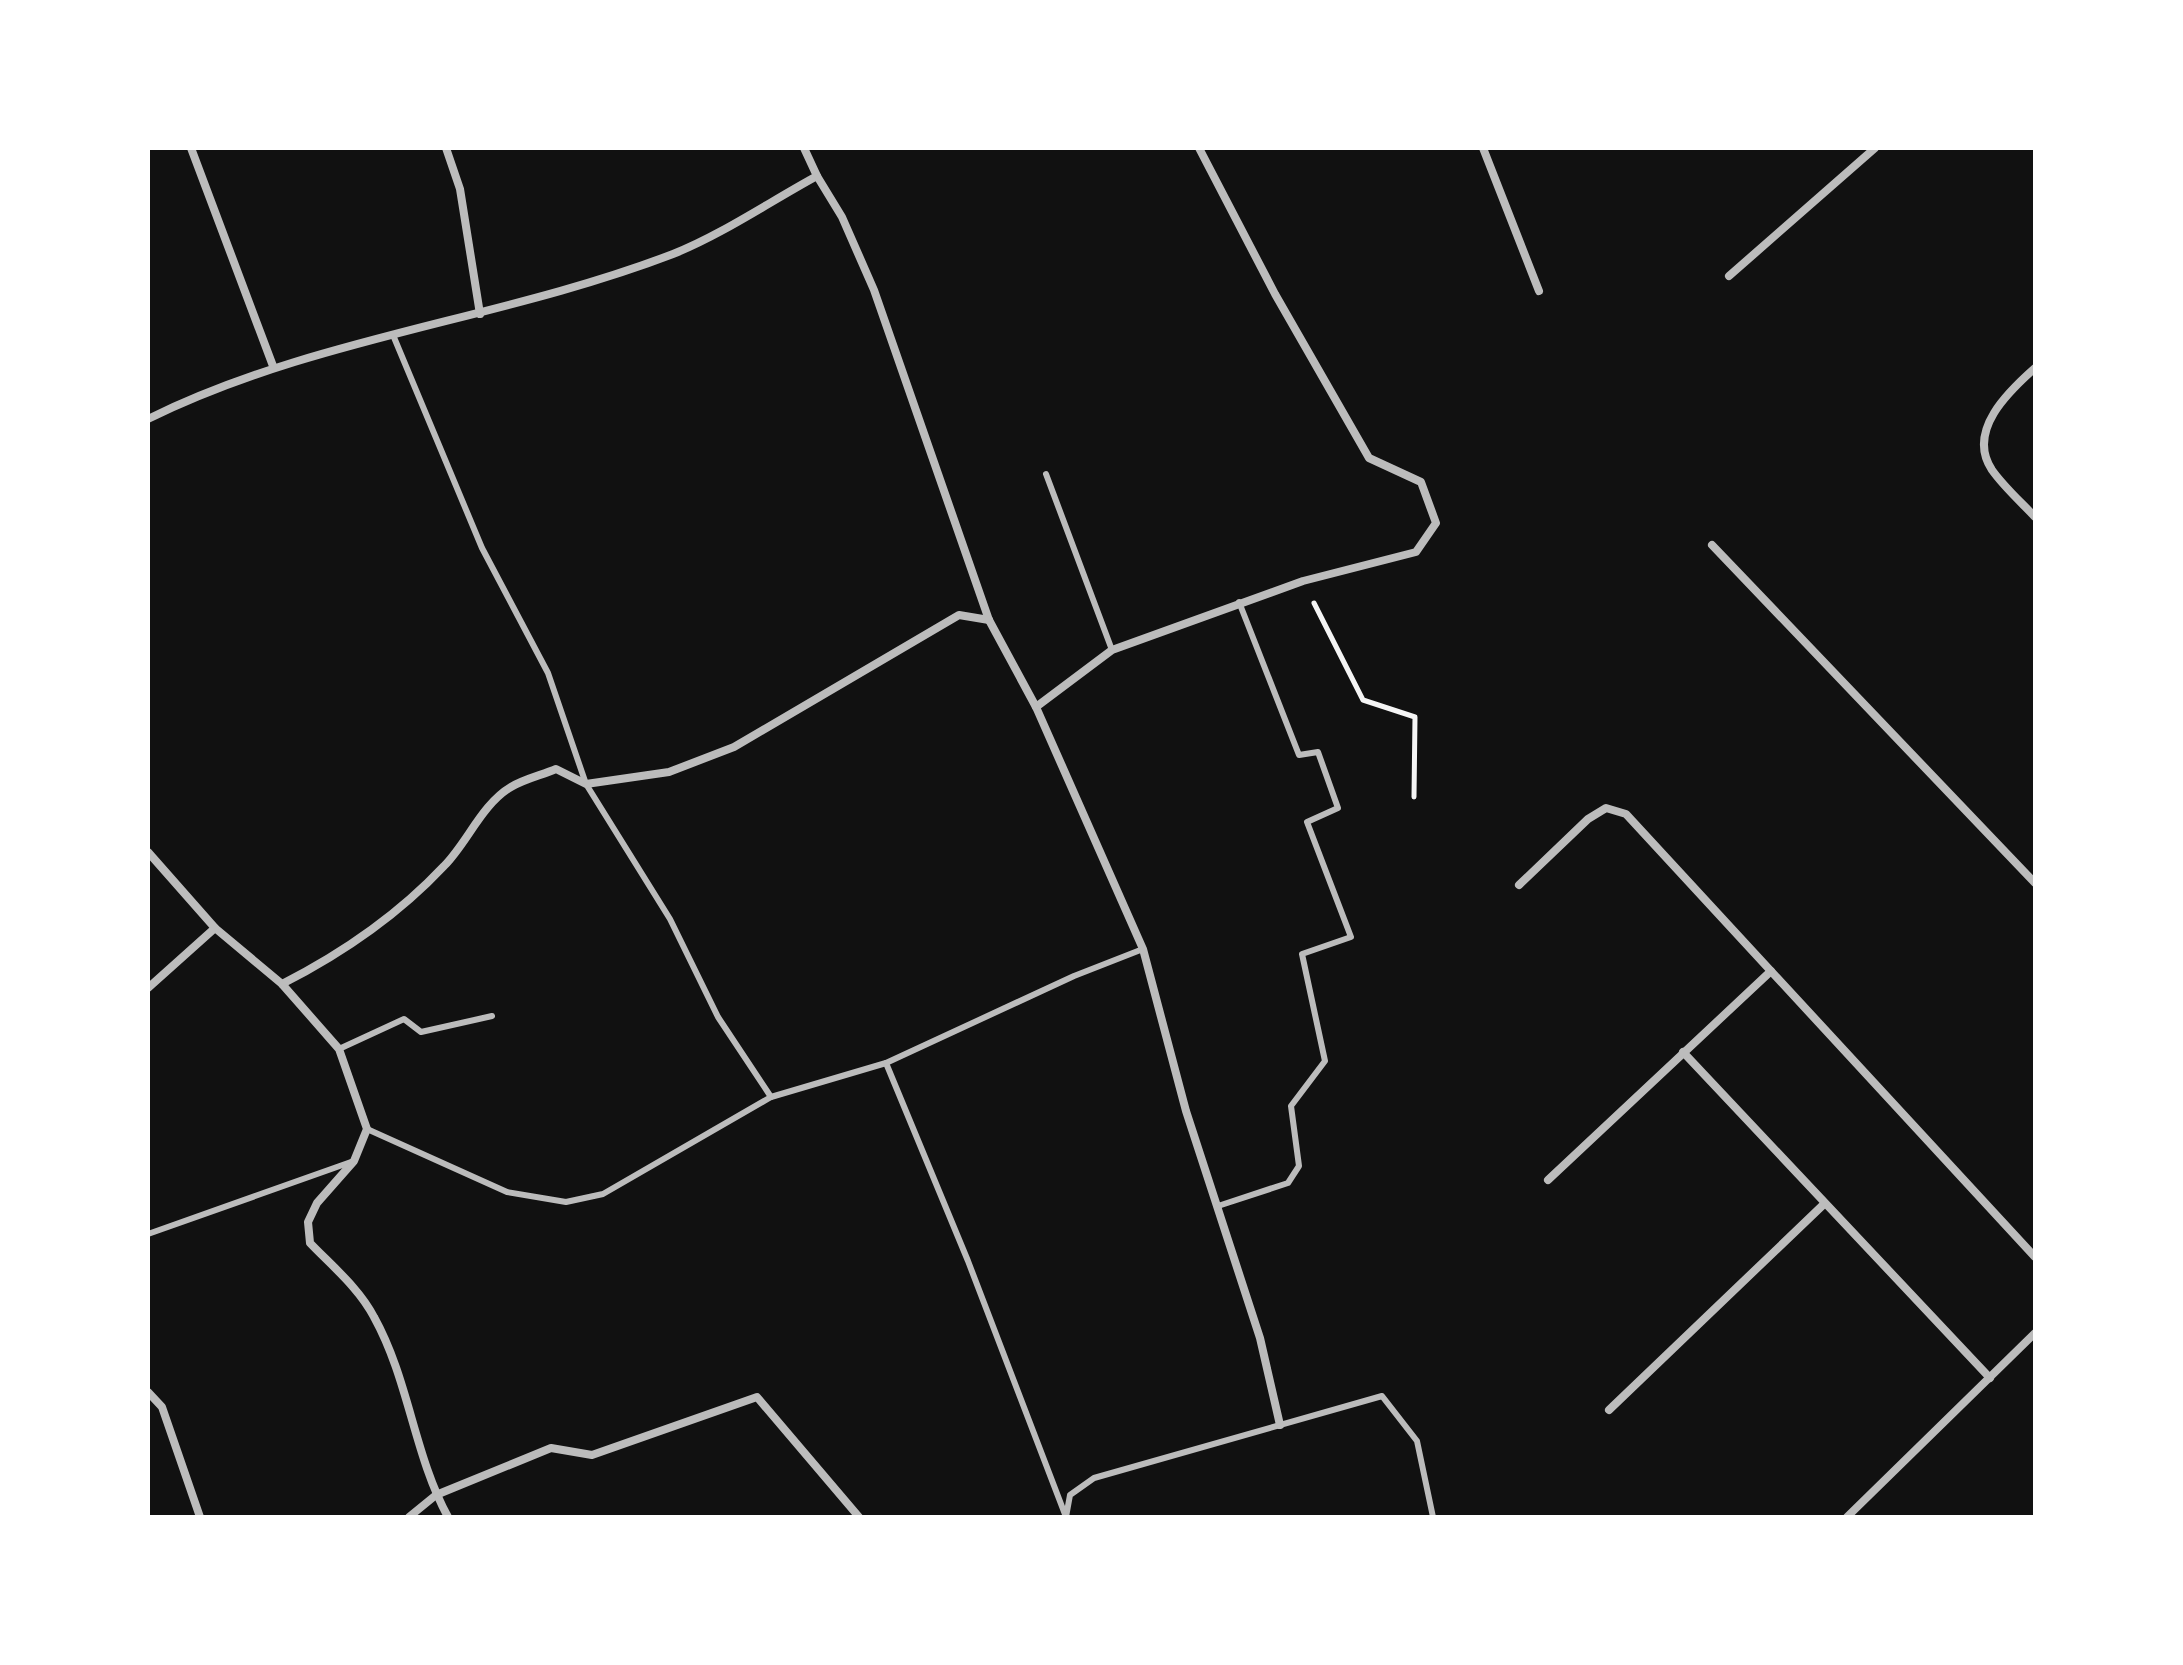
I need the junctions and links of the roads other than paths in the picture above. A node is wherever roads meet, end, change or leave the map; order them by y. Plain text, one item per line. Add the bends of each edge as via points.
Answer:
1 (191, 148) edge
2 (446, 148) edge
3 (804, 148) edge
4 (1199, 148) edge
5 (1483, 148) edge
6 (1875, 148) edge
7 (817, 176) junction
8 (1729, 276) dead end
9 (1539, 291) dead end
10 (480, 314) junction
11 (393, 335) junction
12 (273, 366) junction
13 (2035, 368) edge
14 (148, 419) edge
15 (1046, 474) dead end
16 (2035, 517) edge
17 (1712, 545) dead end
18 (1239, 602) junction
19 (989, 620) junction
20 (1112, 650) junction
21 (1036, 707) junction
22 (586, 784) junction
23 (148, 852) edge
24 (2035, 883) edge
25 (1519, 885) dead end
26 (215, 928) junction
27 (1143, 949) junction
28 (1771, 971) junction
29 (282, 984) junction
30 (148, 988) edge
31 (492, 1016) dead end
32 (339, 1049) junction
33 (1683, 1052) junction
34 (886, 1063) junction
35 (771, 1097) junction
36 (367, 1129) junction
37 (354, 1161) junction
38 (1548, 1180) dead end
39 (1823, 1205) junction
40 (1218, 1206) junction
41 (148, 1234) edge
42 (2035, 1257) edge
43 (2035, 1333) edge
44 (1990, 1378) junction
45 (148, 1392) edge
46 (1609, 1410) dead end
47 (1280, 1425) junction
48 (436, 1495) junction
49 (200, 1517) edge
50 (409, 1517) edge
51 (448, 1517) edge
52 (859, 1517) edge
53 (1066, 1517) edge
54 (1433, 1517) edge
55 (1847, 1517) edge

1 - 12 street
2 - 10 street via 460,189
3 - 7 street
4 - 18 street via 1369,458 1421,482 1436,523 1416,552
5 - 9 street
6 - 8 street
7 - 10 street via 675,253
7 - 19 street via 842,217 874,290
10 - 11 street
11 - 12 street
11 - 22 lane via 482,548 548,673
12 - 14 street
13 - 16 street via 2006,394 1990,419 1985,453 1991,468
15 - 20 lane
17 - 24 street
18 - 20 street
18 - 40 lane via 1299,755 1318,752 1338,808 1307,822 1351,937 1302,954 1325,1061 1291,1106 1299,1166 1288,1183
19 - 21 street
19 - 22 street via 959,615 734,747 669,772
20 - 21 street
21 - 27 street
22 - 29 street via 556,769 509,788 446,865 398,907 335,957
22 - 35 lane via 670,919 718,1017
23 - 26 street
25 - 28 street via 1588,819 1606,808 1626,814
26 - 29 street
26 - 30 street
27 - 34 lane
27 - 40 street via 1186,1111
28 - 33 street
28 - 42 street
29 - 32 street
31 - 32 lane via 421,1032 404,1019
32 - 36 street
33 - 38 street
33 - 39 street
34 - 35 lane
34 - 53 lane
35 - 36 lane via 603,1194 566,1202 507,1192
36 - 37 street
37 - 41 lane
37 - 48 street via 317,1203 308,1222 310,1243 374,1315 400,1378
39 - 44 street
39 - 46 street
40 - 47 street via 1260,1338
43 - 44 street
44 - 55 street
45 - 49 street via 162,1407
47 - 53 lane via 1094,1478 1070,1495
47 - 54 lane via 1382,1396 1417,1441
48 - 50 street
48 - 51 street
48 - 52 street via 551,1448 592,1455 757,1397

